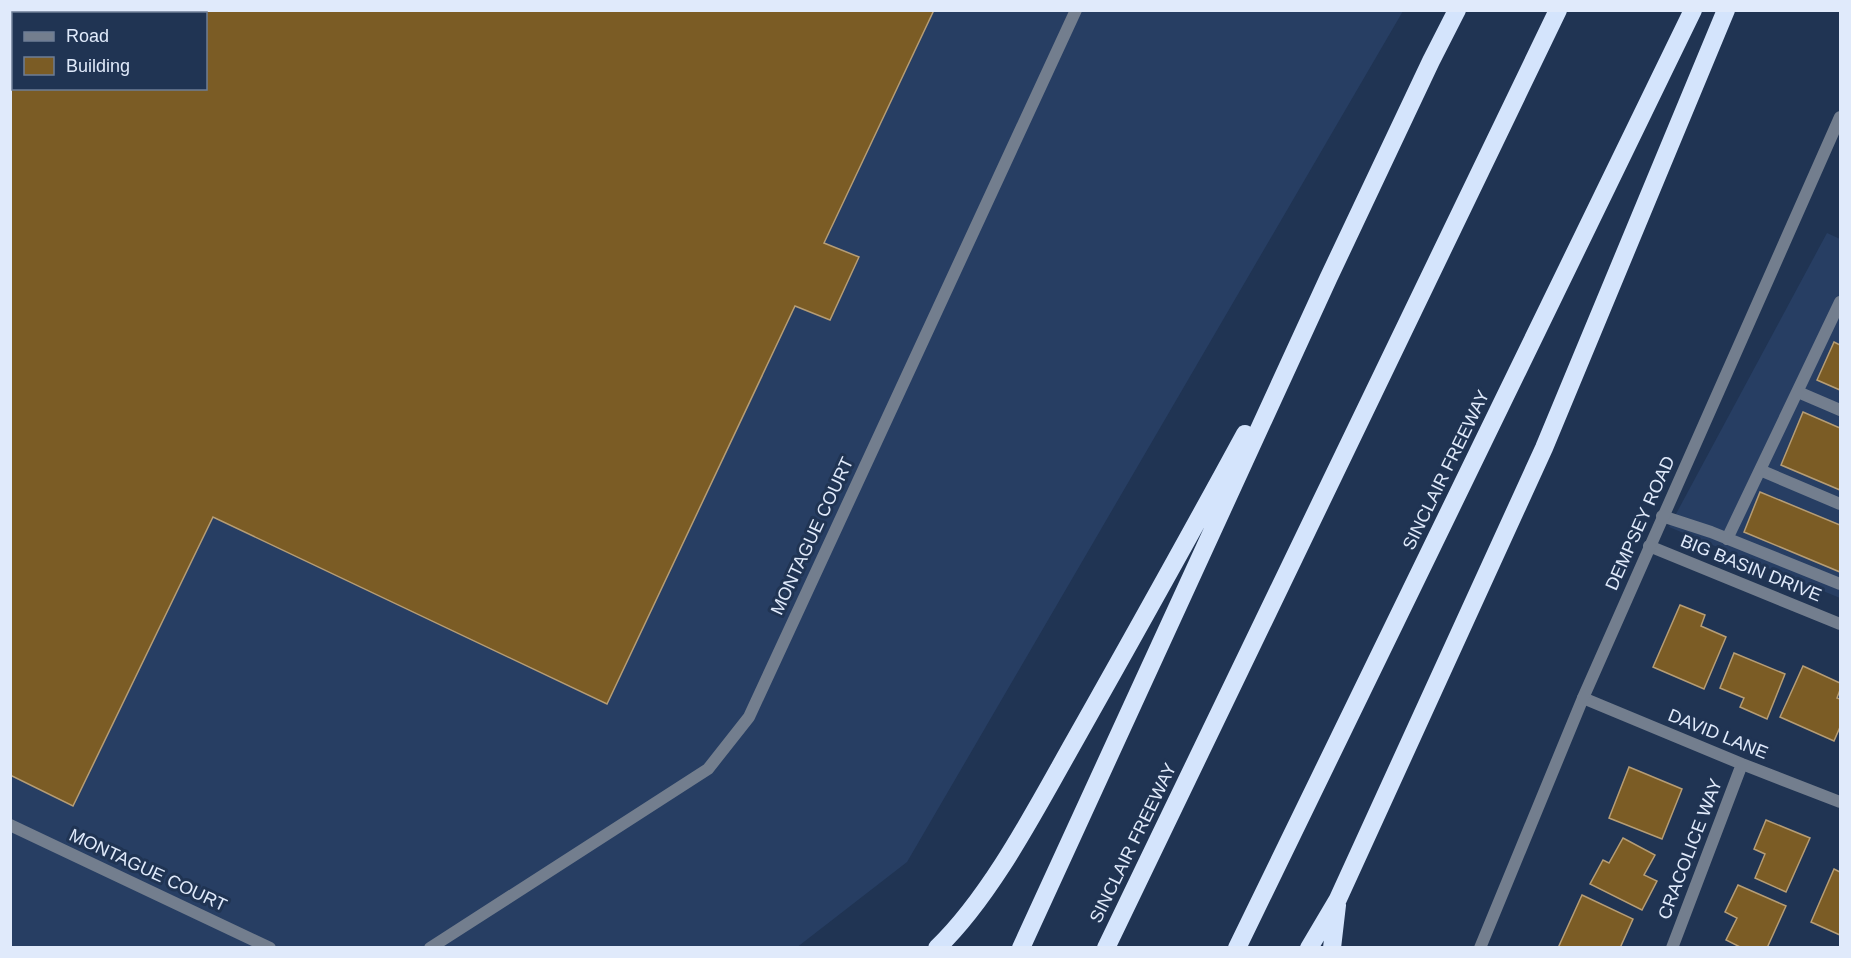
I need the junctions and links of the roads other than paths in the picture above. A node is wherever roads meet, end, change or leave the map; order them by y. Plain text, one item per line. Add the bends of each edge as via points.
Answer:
1 (1076, 10) edge
2 (1457, 10) edge
3 (1558, 10) edge
4 (1694, 10) edge
5 (1726, 10) edge
6 (1840, 117) edge
7 (1328, 279) junction
8 (1840, 302) edge
9 (1835, 325) edge
10 (1798, 392) junction
11 (1840, 410) edge
12 (1760, 470) junction
13 (1840, 504) edge
14 (1662, 516) junction
15 (1727, 539) junction
16 (1649, 546) junction
17 (1840, 584) edge
18 (1840, 624) edge
19 (1583, 698) junction
20 (1742, 764) junction
21 (1840, 802) edge
22 (10, 825) edge
23 (1338, 899) junction
24 (270, 948) edge
25 (430, 948) edge
26 (937, 948) edge
27 (1021, 948) edge
28 (1106, 948) edge
29 (1237, 948) edge
30 (1309, 948) edge
31 (1332, 948) edge
32 (1480, 948) edge
33 (1672, 948) edge

1 - 25 street, MONTAGUE COURT via 749,717 708,769
2 - 7 highway
3 - 28 highway, SINCLAIR FREEWAY
4 - 29 highway, SINCLAIR FREEWAY
5 - 23 highway via 1544,448
6 - 14 street, DEMPSEY ROAD
7 - 26 highway via 1180,554 1037,807 975,903
7 - 27 highway
8 - 9 street
9 - 10 street
10 - 11 street
10 - 12 street
12 - 13 street
12 - 15 street
14 - 15 street
14 - 16 street, DEMPSEY ROAD
15 - 17 street
16 - 18 street, BIG BASIN DRIVE
16 - 19 street, DEMPSEY ROAD
19 - 20 street, DAVID LANE
19 - 32 street, DEMPSEY ROAD
20 - 21 street, DAVID LANE
20 - 33 street, CRACOLICE WAY
22 - 24 street, MONTAGUE COURT
23 - 30 highway
23 - 31 highway

